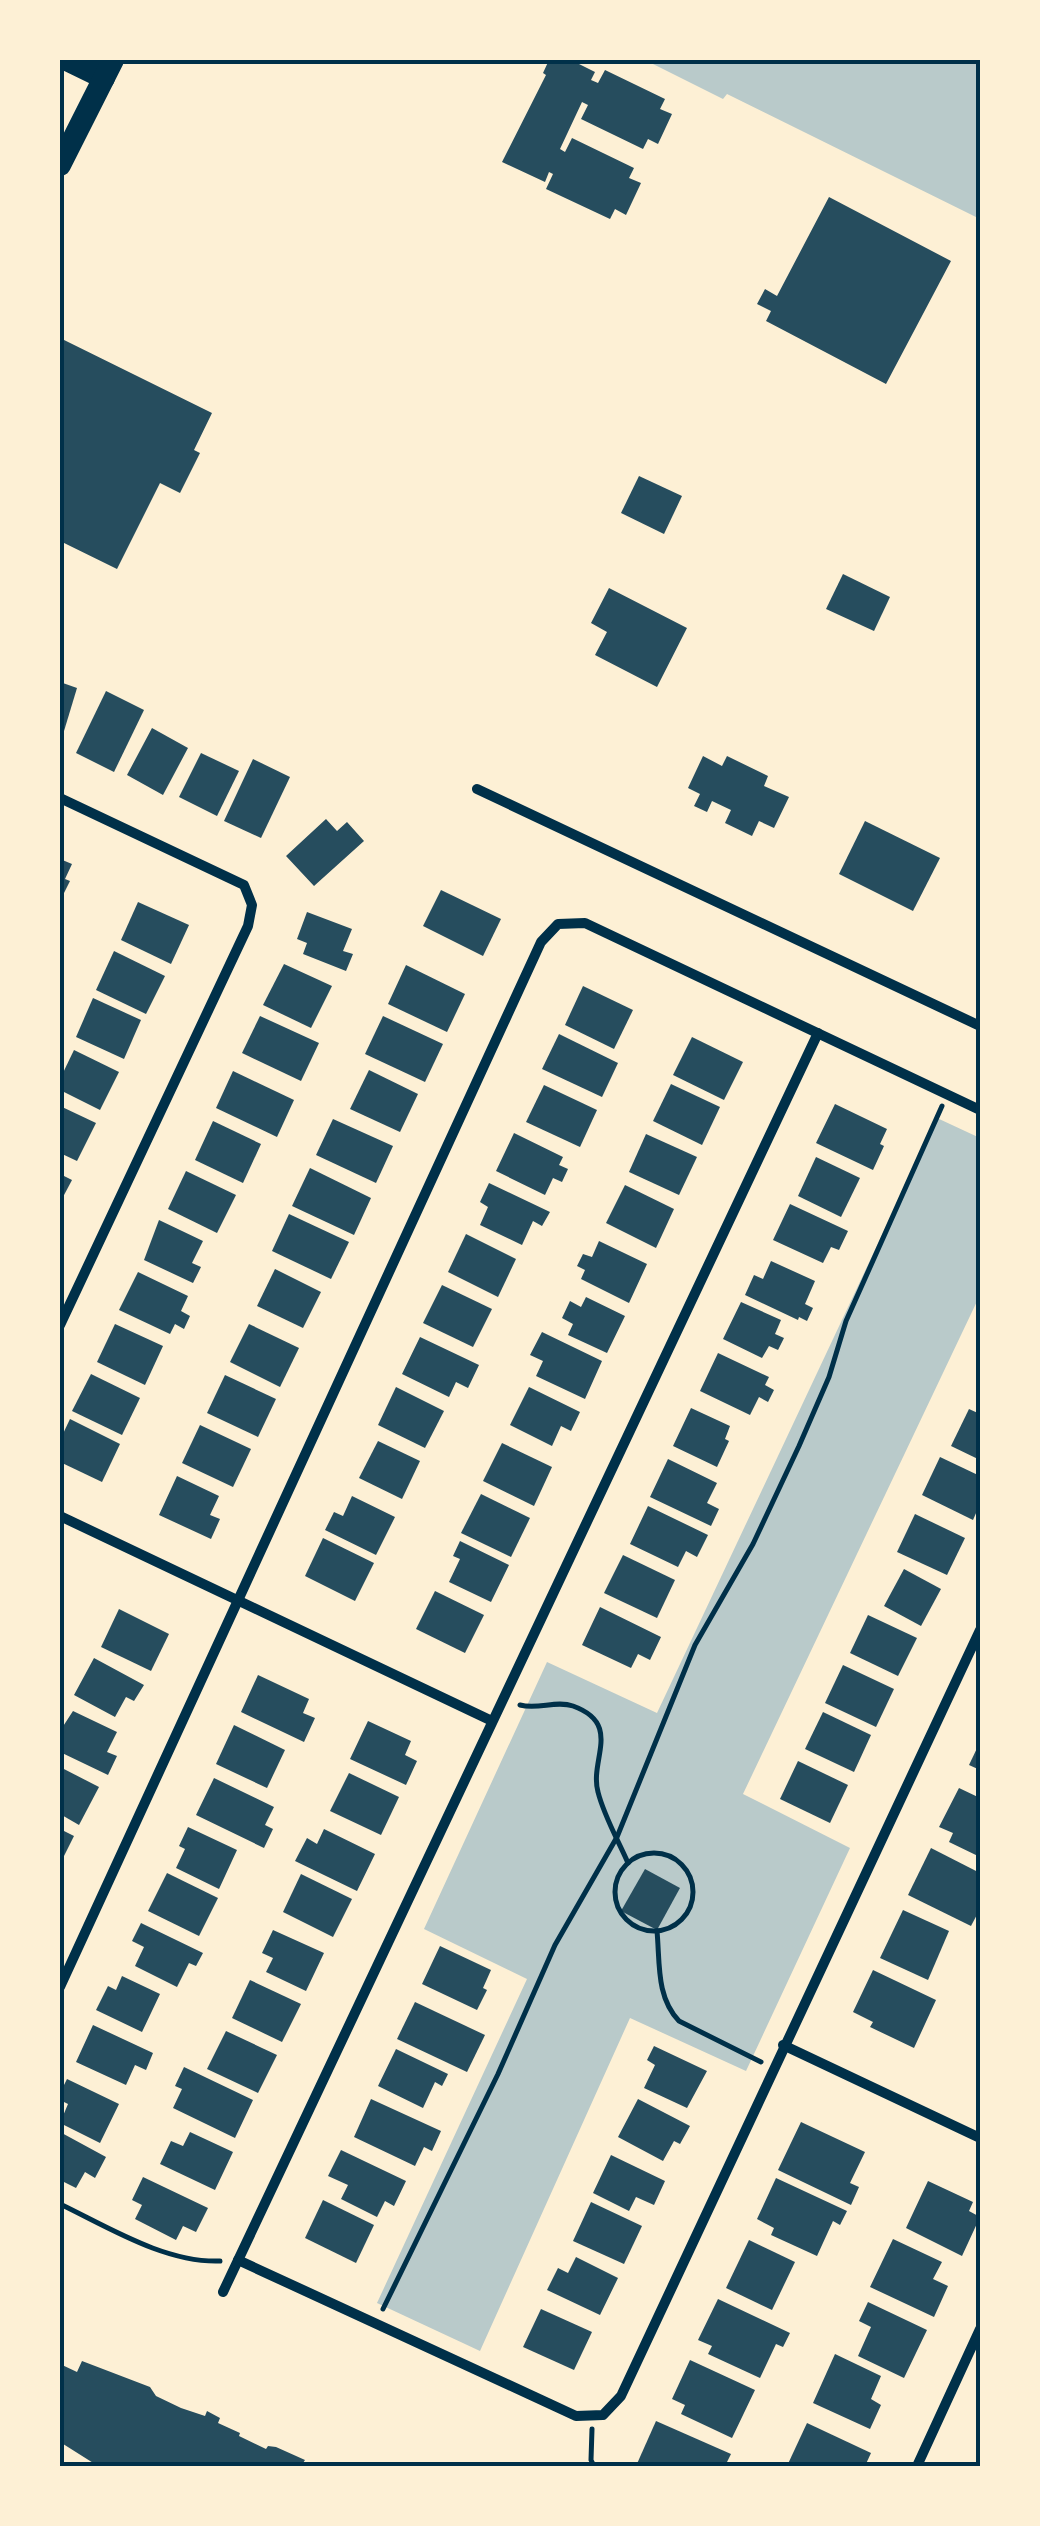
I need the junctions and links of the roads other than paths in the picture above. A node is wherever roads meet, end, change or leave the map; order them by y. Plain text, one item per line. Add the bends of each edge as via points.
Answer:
1 (67, 60) edge
2 (109, 69) edge
3 (60, 165) edge
4 (478, 789) dead end
5 (60, 798) edge
6 (980, 1026) edge
7 (818, 1033) junction
8 (980, 1110) edge
9 (60, 1325) edge
10 (60, 1516) edge
11 (238, 1602) junction
12 (980, 1630) edge
13 (492, 1721) junction
14 (60, 1987) edge
15 (783, 2045) junction
16 (980, 2138) edge
17 (238, 2260) junction
18 (223, 2292) dead end
19 (980, 2330) edge
20 (918, 2466) edge

1 - 2 main road
2 - 3 main road
4 - 6 street
5 - 9 street via 244,885 252,906
7 - 8 street
7 - 11 street via 585,923 558,924 541,942
7 - 13 street
10 - 11 street
11 - 13 street
11 - 14 street
12 - 15 street
13 - 17 street
15 - 16 street
15 - 17 street via 621,2396 597,2416 576,2416
17 - 18 street
19 - 20 street

